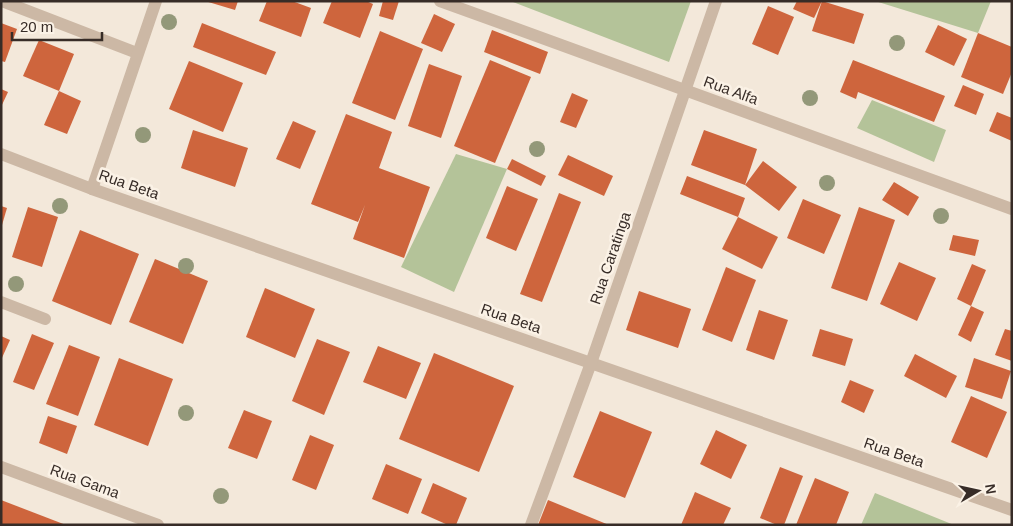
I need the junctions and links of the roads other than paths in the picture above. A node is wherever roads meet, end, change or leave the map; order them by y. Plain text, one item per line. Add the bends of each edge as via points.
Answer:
1 (2, 1) edge
2 (156, 1) edge
3 (440, 1) edge
4 (716, 1) edge
5 (137, 53) junction
6 (684, 91) junction
7 (1, 154) edge
8 (92, 189) junction
9 (1012, 209) edge
10 (1, 302) edge
11 (45, 319) dead end
12 (591, 364) junction
13 (1, 467) edge
14 (1012, 510) edge
15 (158, 525) edge
16 (531, 525) edge

1 - 5 street
2 - 5 street
3 - 6 street, Rua Alfa
4 - 6 street, Rua Caratinga
5 - 8 street
6 - 9 street, Rua Alfa
6 - 12 street, Rua Caratinga
7 - 8 street, Rua Beta
8 - 12 street, Rua Beta
10 - 11 street
12 - 14 street, Rua Beta
12 - 16 street, Rua Caratinga
13 - 15 street, Rua Gama

